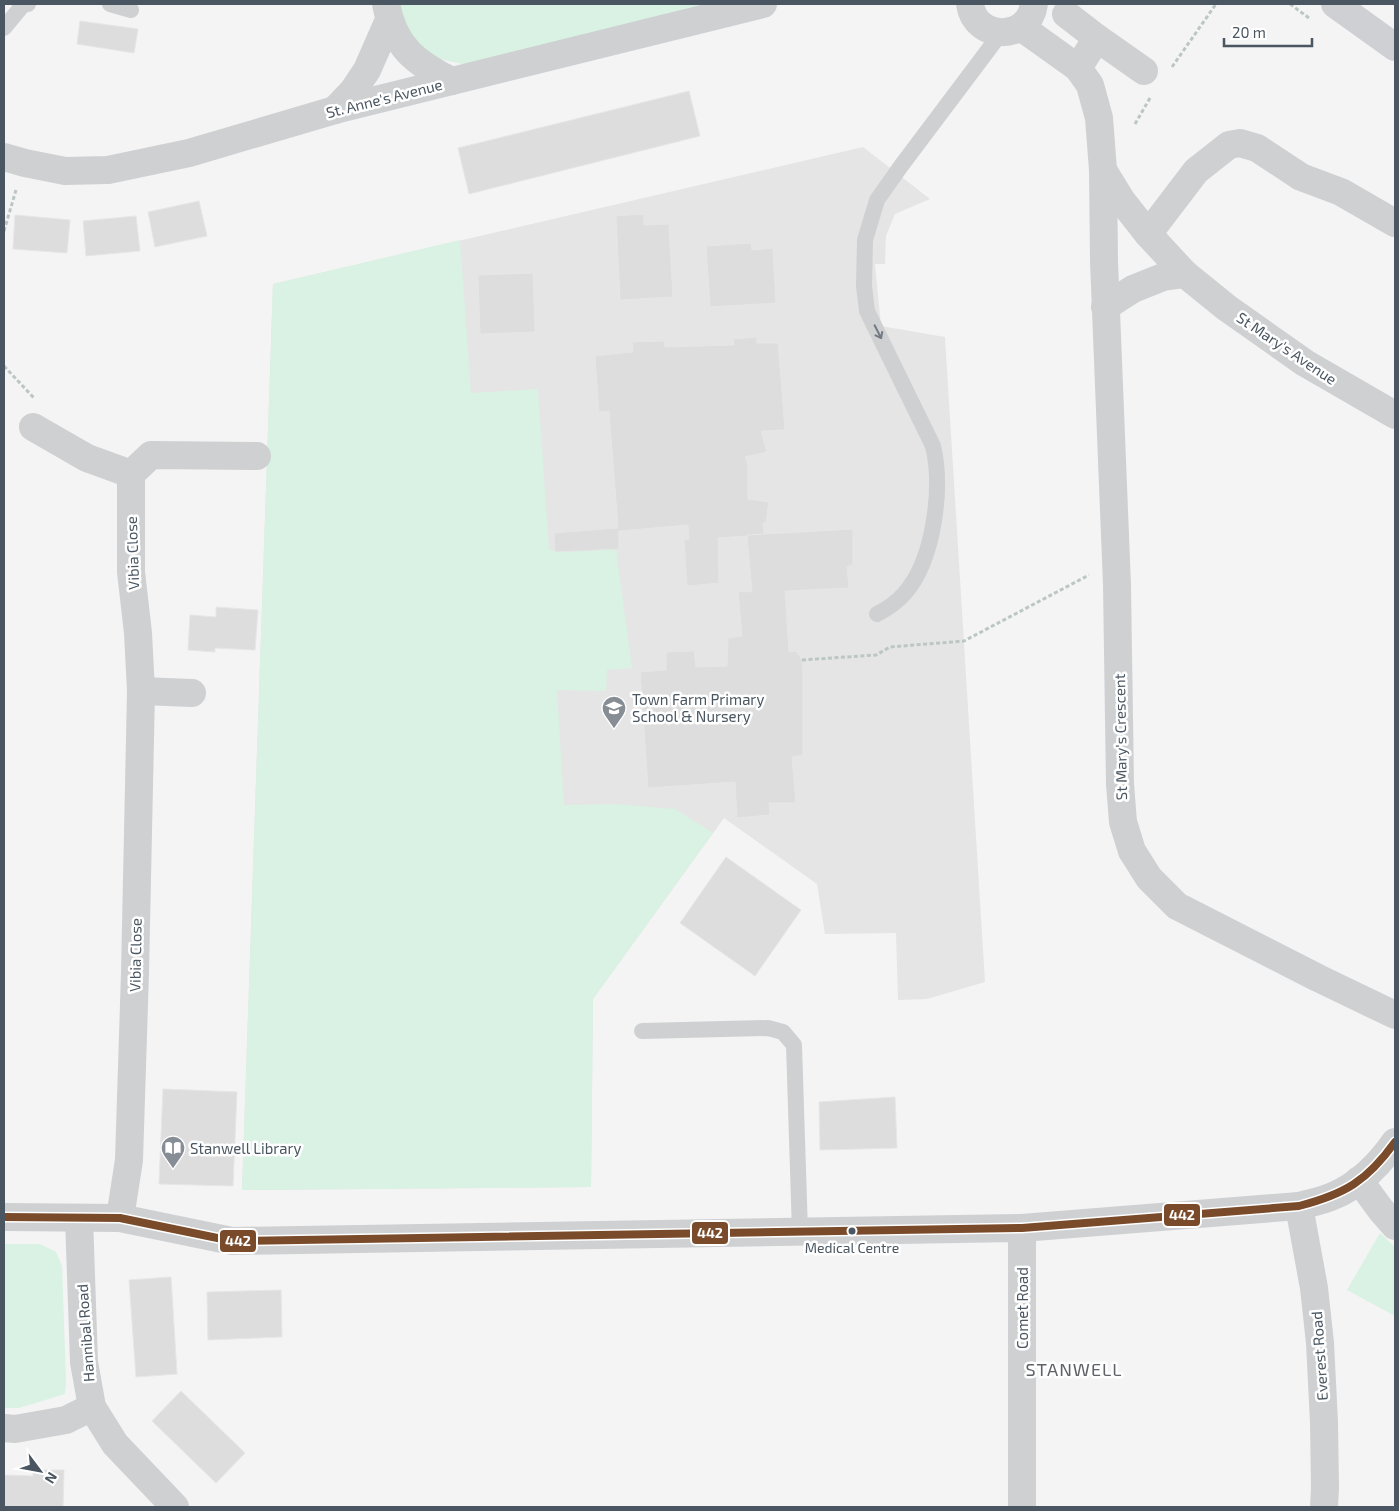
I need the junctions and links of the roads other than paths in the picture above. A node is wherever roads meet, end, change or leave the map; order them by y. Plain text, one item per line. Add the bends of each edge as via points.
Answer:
1 (28, 4) edge
2 (110, 4) edge
3 (763, 4) edge
4 (970, 4) edge
5 (1034, 4) edge
6 (1335, 4) edge
7 (131, 10) dead end
8 (387, 12) edge
9 (1066, 14) dead end
10 (4, 28) edge
11 (1011, 30) junction
12 (1097, 38) junction
13 (1395, 47) edge
14 (1078, 68) junction
15 (1154, 80) road end
16 (452, 81) junction
17 (335, 110) junction
18 (14, 160) edge
19 (1103, 170) junction
20 (1395, 223) edge
21 (1148, 234) junction
22 (1185, 274) junction
23 (1105, 307) junction
24 (1395, 415) edge
25 (33, 427) dead end
26 (257, 456) dead end
27 (131, 474) junction
28 (877, 614) dead end
29 (141, 691) junction
30 (192, 693) dead end
31 (1395, 1015) edge
32 (642, 1031) dead end
33 (1395, 1142) edge
34 (1359, 1180) junction
35 (1299, 1206) junction
36 (4, 1217) edge
37 (79, 1218) junction
38 (120, 1218) junction
39 (1395, 1226) edge
40 (1022, 1228) junction
41 (800, 1232) junction
42 (92, 1407) junction
43 (4, 1428) edge
44 (176, 1507) edge
45 (1022, 1507) edge
46 (1324, 1507) edge

1 - 10 lane via 23,5
2 - 7 lane
3 - 16 street, St. Anne's Avenue
4 - 11 street via 981,25 990,30
5 - 11 street via 1028,20
6 - 13 main road
8 - 16 street via 399,41 414,57
8 - 17 street via 367,70
9 - 12 street
11 - 14 street
11 -> 28 lane via 877,200 865,240 867,311 933,446 937,461 937,502 928,547 906,593
12 - 14 street
12 - 15 street
14 - 19 street, St Mary's Crescent via 1090,85 1099,118
16 - 17 street, St. Anne's Avenue
17 - 18 street, St. Anne's Avenue via 189,153 108,170 65,171
19 - 21 street, St Mary's Avenue
19 - 23 street, St Mary's Crescent
20 - 21 street via 1341,192 1301,177 1257,148 1240,143 1229,145 1196,171
21 - 22 street, St Mary's Avenue
22 - 23 street via 1163,277 1132,289
22 - 24 street, St Mary's Avenue via 1305,363
23 - 31 street, St Mary's Crescent via 1116,565 1120,784 1122,822 1132,851 1150,878 1177,906
25 - 27 street via 87,458
26 - 27 street via 151,454
27 - 29 street, Vibia Close via 131,572
29 - 30 street
29 - 38 street, Vibia Close via 129,1160
32 - 41 lane via 768,1028 784,1032 794,1045
33 - 34 street via 1383,1160
34 - 35 street via 1334,1196
34 - 39 street
35 - 40 street
35 - 46 street, Everest Road via 1320,1343
36 - 37 street
37 - 38 street
37 - 42 street, Hannibal Road via 84,1362
38 - 41 street via 232,1240
40 - 41 street
40 - 45 street, Comet Road
42 - 43 street via 66,1420
42 - 44 street, Hannibal Road via 115,1444

